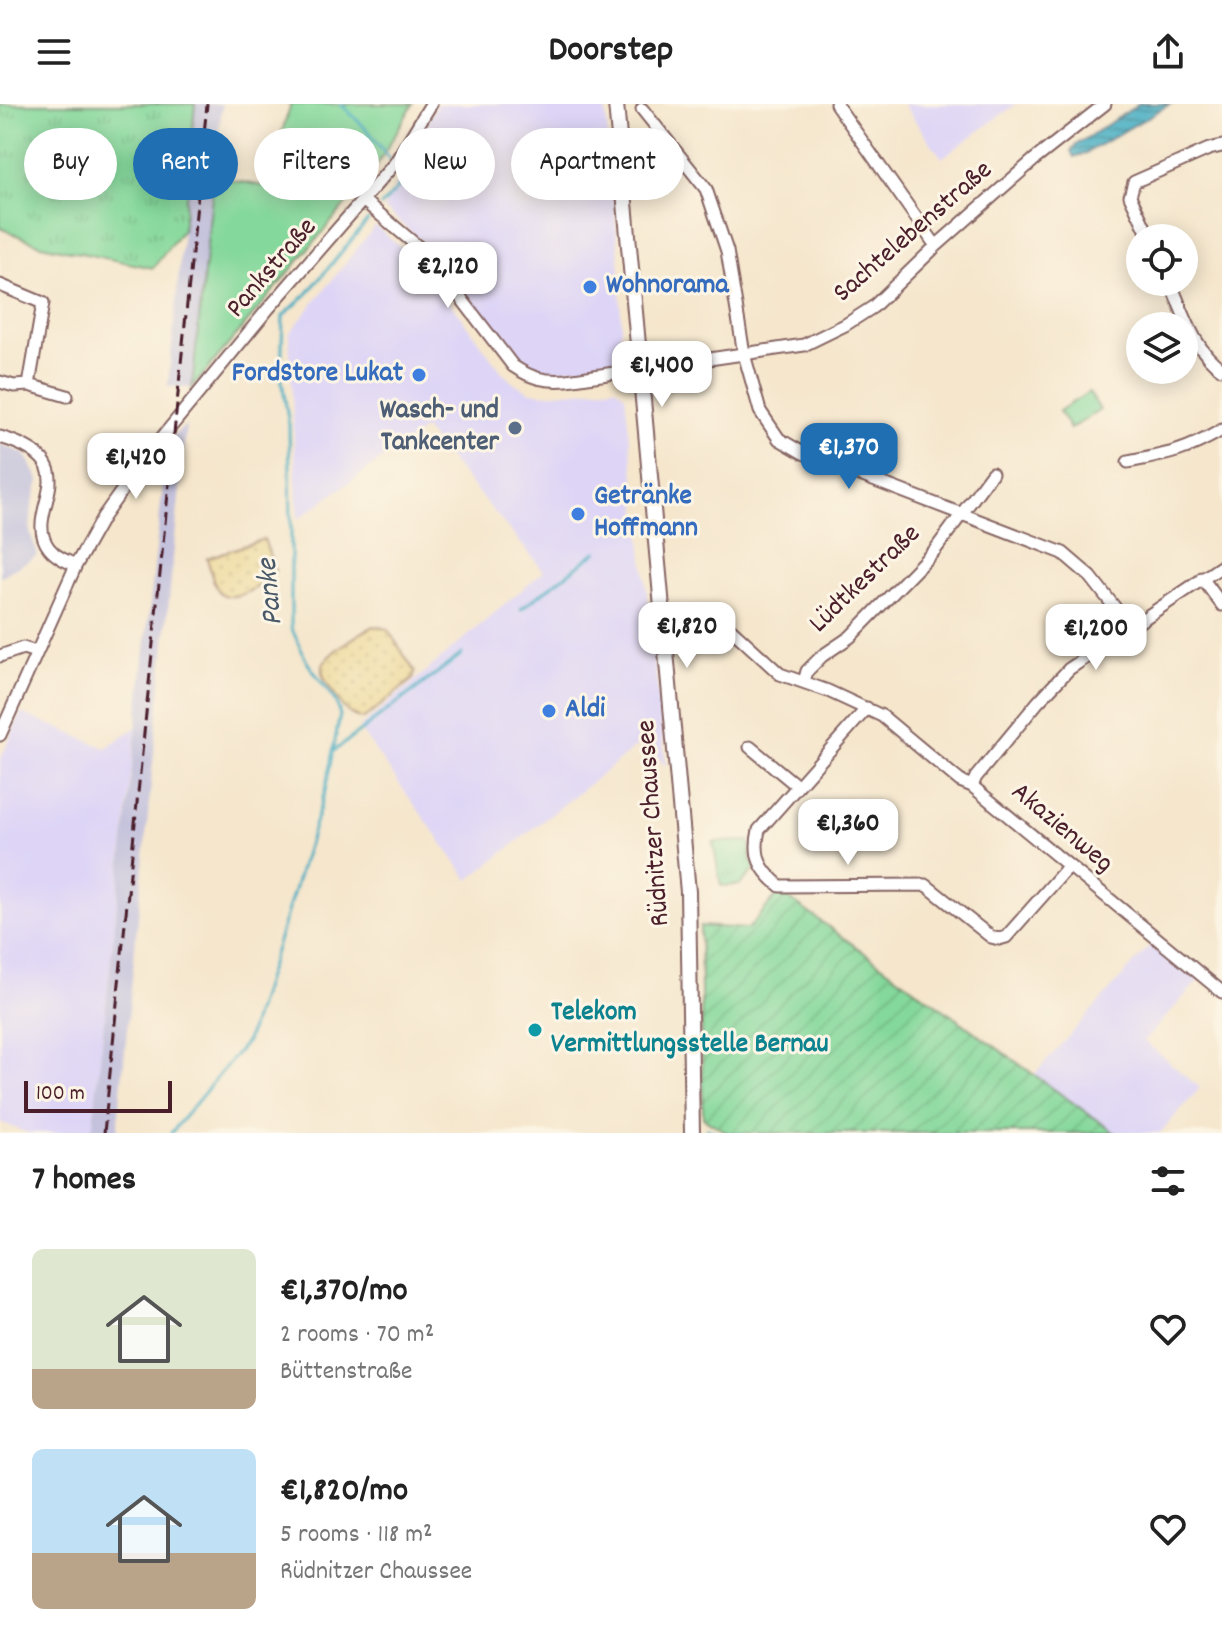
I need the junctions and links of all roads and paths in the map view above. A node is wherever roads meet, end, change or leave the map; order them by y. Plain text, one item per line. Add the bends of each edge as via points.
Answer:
1 (431, 104) edge
2 (616, 104) edge
3 (836, 104) edge
4 (1105, 104) edge
5 (642, 109) dead end
6 (1222, 146) edge
7 (364, 201) junction
8 (1143, 224) edge
9 (936, 246) junction
10 (0, 285) edge
11 (1176, 296) edge
12 (744, 354) junction
13 (639, 369) junction
14 (1222, 369) edge
15 (0, 382) edge
16 (29, 385) junction
17 (67, 396) dead end
18 (1222, 430) edge
19 (0, 437) edge
20 (1128, 462) dead end
21 (992, 473) dead end
22 (961, 515) junction
23 (76, 565) junction
24 (1222, 566) edge
25 (1202, 578) junction
26 (1222, 605) edge
27 (664, 623) junction
28 (1130, 627) junction
29 (36, 652) junction
30 (0, 656) edge
31 (804, 682) junction
32 (867, 708) junction
33 (0, 735) edge
34 (750, 747) dead end
35 (796, 785) junction
36 (972, 786) junction
37 (1068, 867) junction
38 (1222, 992) edge
39 (692, 1133) edge

1 - 7 street, Pankstraße
2 - 13 main road, Rüdnitzer Chaussee
3 - 9 street
4 - 9 street, Sachtelebenstraße
5 - 12 street via 706,189 727,251
6 - 8 street via 1134,182 1130,196
7 - 13 street, Sachtelebenstraße via 428,255 513,366 530,377 549,381
7 - 23 street, Pankstraße via 174,423 103,517
9 - 12 street, Sachtelebenstraße via 891,291 845,325 804,345
10 - 16 street via 43,303
11 - 14 street via 1198,343
12 - 13 street, Sachtelebenstraße
12 - 22 street via 760,411 779,439
13 - 27 main road, Rüdnitzer Chaussee
15 - 16 street
16 - 17 street
18 - 20 street via 1175,454
19 - 23 street via 24,444 44,462 51,482 43,536 59,557
21 - 22 street, Lüdtkestraße
22 - 28 street via 1038,541 1077,563
22 - 31 street, Lüdtkestraße via 905,582 807,671
23 - 29 street, Pankstraße
24 - 25 street
25 - 26 street
25 - 28 street
27 - 31 street, Akazienweg via 721,620 780,674
27 - 39 main road, Rüdnitzer Chaussee via 688,892
28 - 36 street via 1069,669
29 - 30 street via 23,648
29 - 33 street, Pankstraße
31 - 32 street, Akazienweg
32 - 35 street
32 - 36 street, Akazienweg
34 - 35 street
35 - 37 street via 759,830 756,844 761,868 780,886 926,885 999,939
36 - 37 street, Akazienweg
37 - 38 street, Akazienweg

